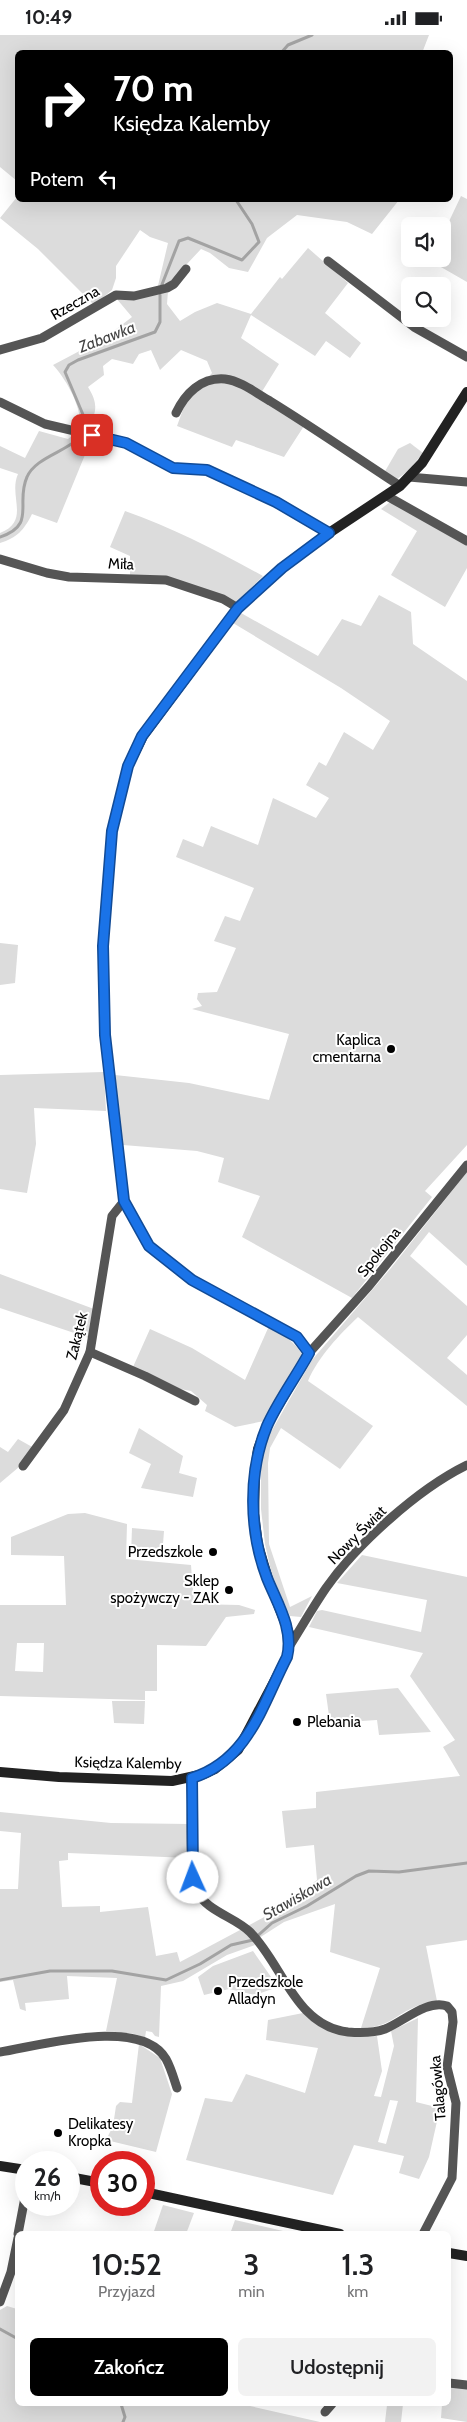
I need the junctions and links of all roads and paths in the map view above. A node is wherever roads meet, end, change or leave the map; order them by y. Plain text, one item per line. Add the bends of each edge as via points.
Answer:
1 (328, 261) dead end
2 (186, 269) dead end
3 (0, 350) edge
4 (467, 357) edge
5 (467, 392) edge
6 (0, 402) edge
7 (176, 413) dead end
8 (409, 477) junction
9 (467, 482) edge
10 (400, 486) junction
11 (387, 496) junction
12 (329, 533) junction
13 (467, 541) edge
14 (0, 559) edge
15 (238, 608) junction
16 (467, 1165) edge
17 (124, 1201) junction
18 (90, 1353) junction
19 (309, 1353) junction
20 (195, 1401) dead end
21 (23, 1465) dead end
22 (467, 1465) edge
23 (289, 1647) junction
24 (0, 1772) edge
25 (192, 1778) junction
26 (0, 2053) edge
27 (177, 2088) dead end
28 (0, 2166) edge
29 (15, 2168) edge
30 (155, 2194) edge
31 (21, 2216) edge
32 (19, 2231) edge
33 (326, 2231) edge
34 (425, 2231) edge
35 (451, 2253) edge
36 (467, 2256) edge
37 (14, 2274) edge
38 (0, 2301) edge
39 (451, 2383) edge
40 (467, 2385) edge
41 (330, 2406) edge
42 (325, 2412) dead end

1 - 4 street via 414,327
2 - 3 street, Rzeczna via 168,288 134,296 116,295 42,338
5 - 8 street via 435,444
6 - 12 street via 45,424 126,443 173,468 207,470 276,502
7 - 10 street via 183,398 196,387 212,381 232,381 286,411
8 - 9 street
8 - 10 street
10 - 11 street
11 - 12 street
11 - 13 street
12 - 15 street via 282,568
14 - 15 street, Miła via 68,577 166,580 223,599
15 - 17 street via 142,736 128,766 112,831 103,946 105,1035
16 - 19 street, Spokojna via 369,1286
17 - 18 street, Zakątek via 112,1216
17 - 19 street via 149,1246 192,1280 297,1337
18 - 20 street
18 - 21 street, Zakątek via 64,1410
19 - 23 street via 268,1423 254,1472 258,1545 289,1633
22 - 23 street, Nowy Świat via 416,1497 354,1555 325,1589
23 - 25 street, Księdza Kalemby via 287,1657 238,1750 215,1769
24 - 25 street, Księdza Kalemby via 172,1781
25 - 34 street, Talagówka via 192,1869 197,1892 251,1933 296,1999 316,2018 333,2029 373,2032 395,2025 434,2005 443,2005 451,2010 453,2021 446,2061 456,2103 452,2178
26 - 27 street via 95,2035 138,2040 150,2045 166,2059
28 - 29 street
30 - 33 street
31 - 32 street
35 - 36 street
37 - 38 street
39 - 40 street
41 - 42 street

